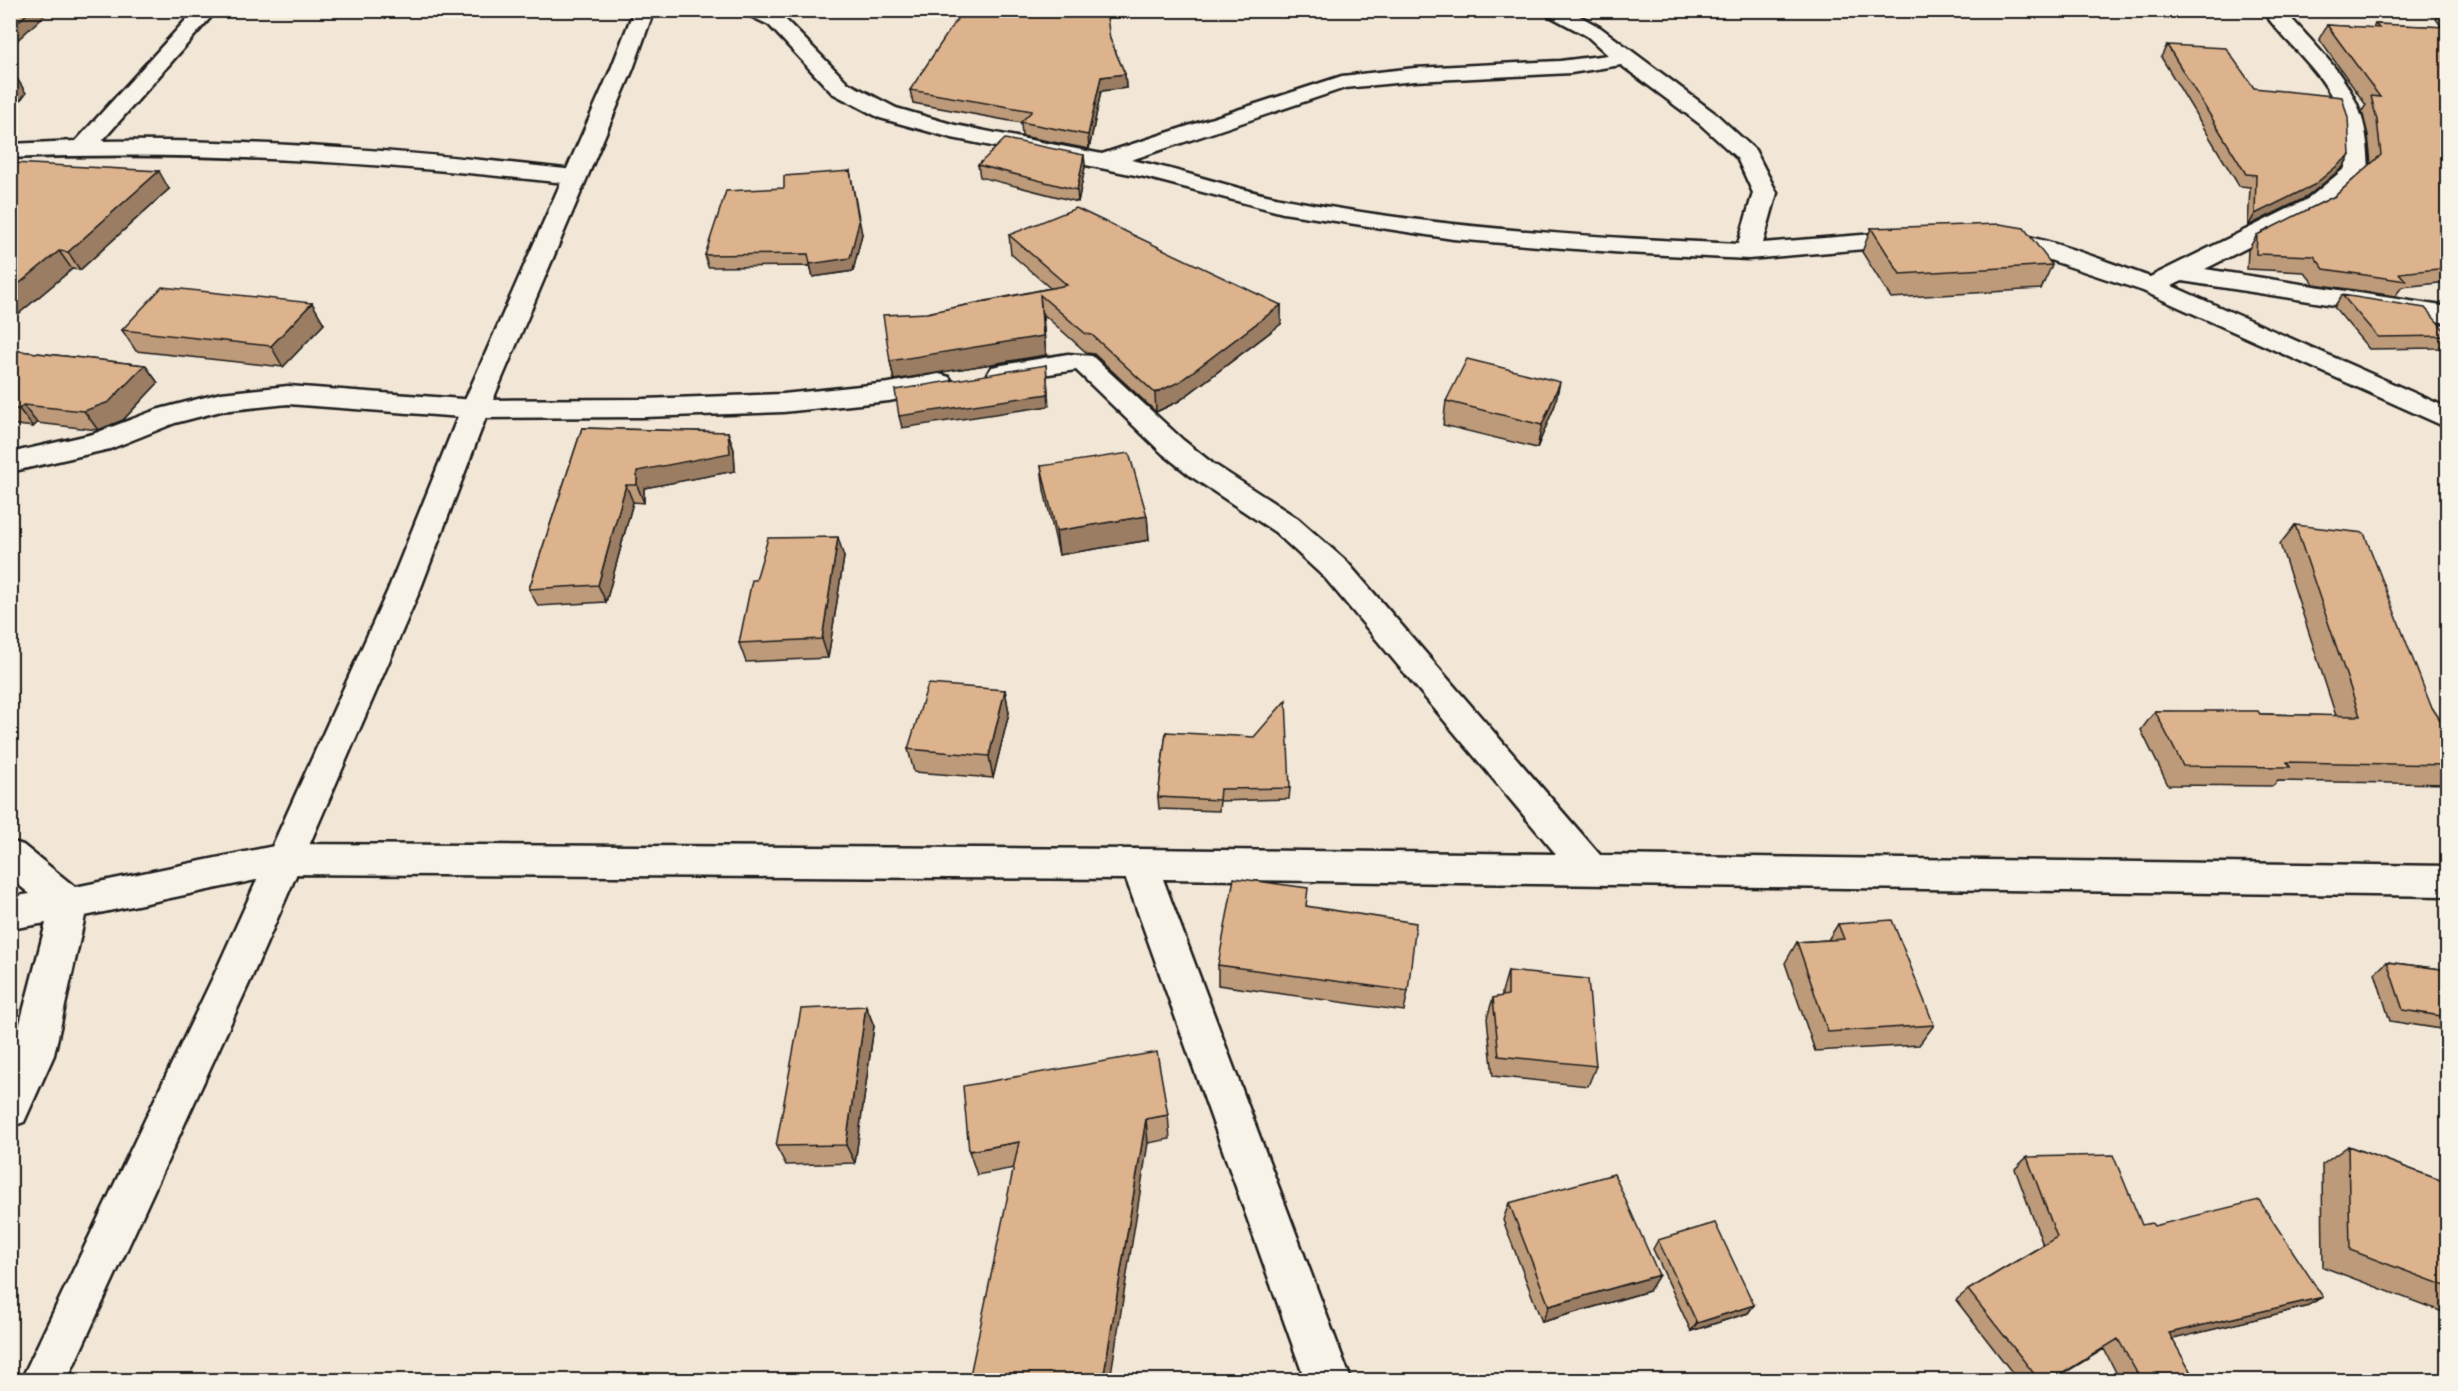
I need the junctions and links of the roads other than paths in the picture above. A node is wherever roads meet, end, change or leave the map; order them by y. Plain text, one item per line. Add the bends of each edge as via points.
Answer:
1 (207, 10) edge
2 (644, 10) edge
3 (753, 10) edge
4 (1553, 10) edge
5 (2272, 10) edge
6 (1624, 57) junction
7 (83, 148) junction
8 (10, 151) edge
9 (1104, 162) junction
10 (574, 177) junction
11 (1939, 237) edge
12 (1970, 237) edge
13 (1748, 252) junction
14 (2180, 273) junction
15 (2152, 286) junction
16 (2448, 315) edge
17 (475, 409) junction
18 (2448, 419) edge
19 (10, 463) edge
20 (10, 856) edge
21 (284, 859) junction
22 (1139, 864) junction
23 (1591, 870) junction
24 (2448, 881) edge
25 (69, 904) junction
26 (10, 913) edge
27 (10, 1108) edge
28 (44, 1380) edge
29 (1328, 1380) edge

1 - 7 street
2 - 10 street
3 - 9 street via 776,21 840,88 888,113 952,131
4 - 6 street via 1594,32
5 - 14 street via 2328,75 2348,107 2357,170 2316,204
6 - 9 street via 1597,65 1341,82
6 - 13 street via 1708,119 1747,155 1765,193
7 - 8 street
7 - 10 street via 167,146 336,153
9 - 13 street via 1283,206 1454,232
10 - 17 street
11 - 13 street
12 - 15 street via 2028,244
14 - 15 street
14 - 16 street
15 - 18 street
17 - 19 street via 288,395 221,402 166,416 100,442
17 - 21 street via 404,590
17 - 23 street via 783,403 889,392 1083,362 1173,447 1286,525 1336,570
20 - 25 street
21 - 22 street
21 - 25 street
21 - 28 street via 232,980
22 - 23 street
22 - 29 street
23 - 24 street
25 - 26 street
25 - 27 street via 34,1055

